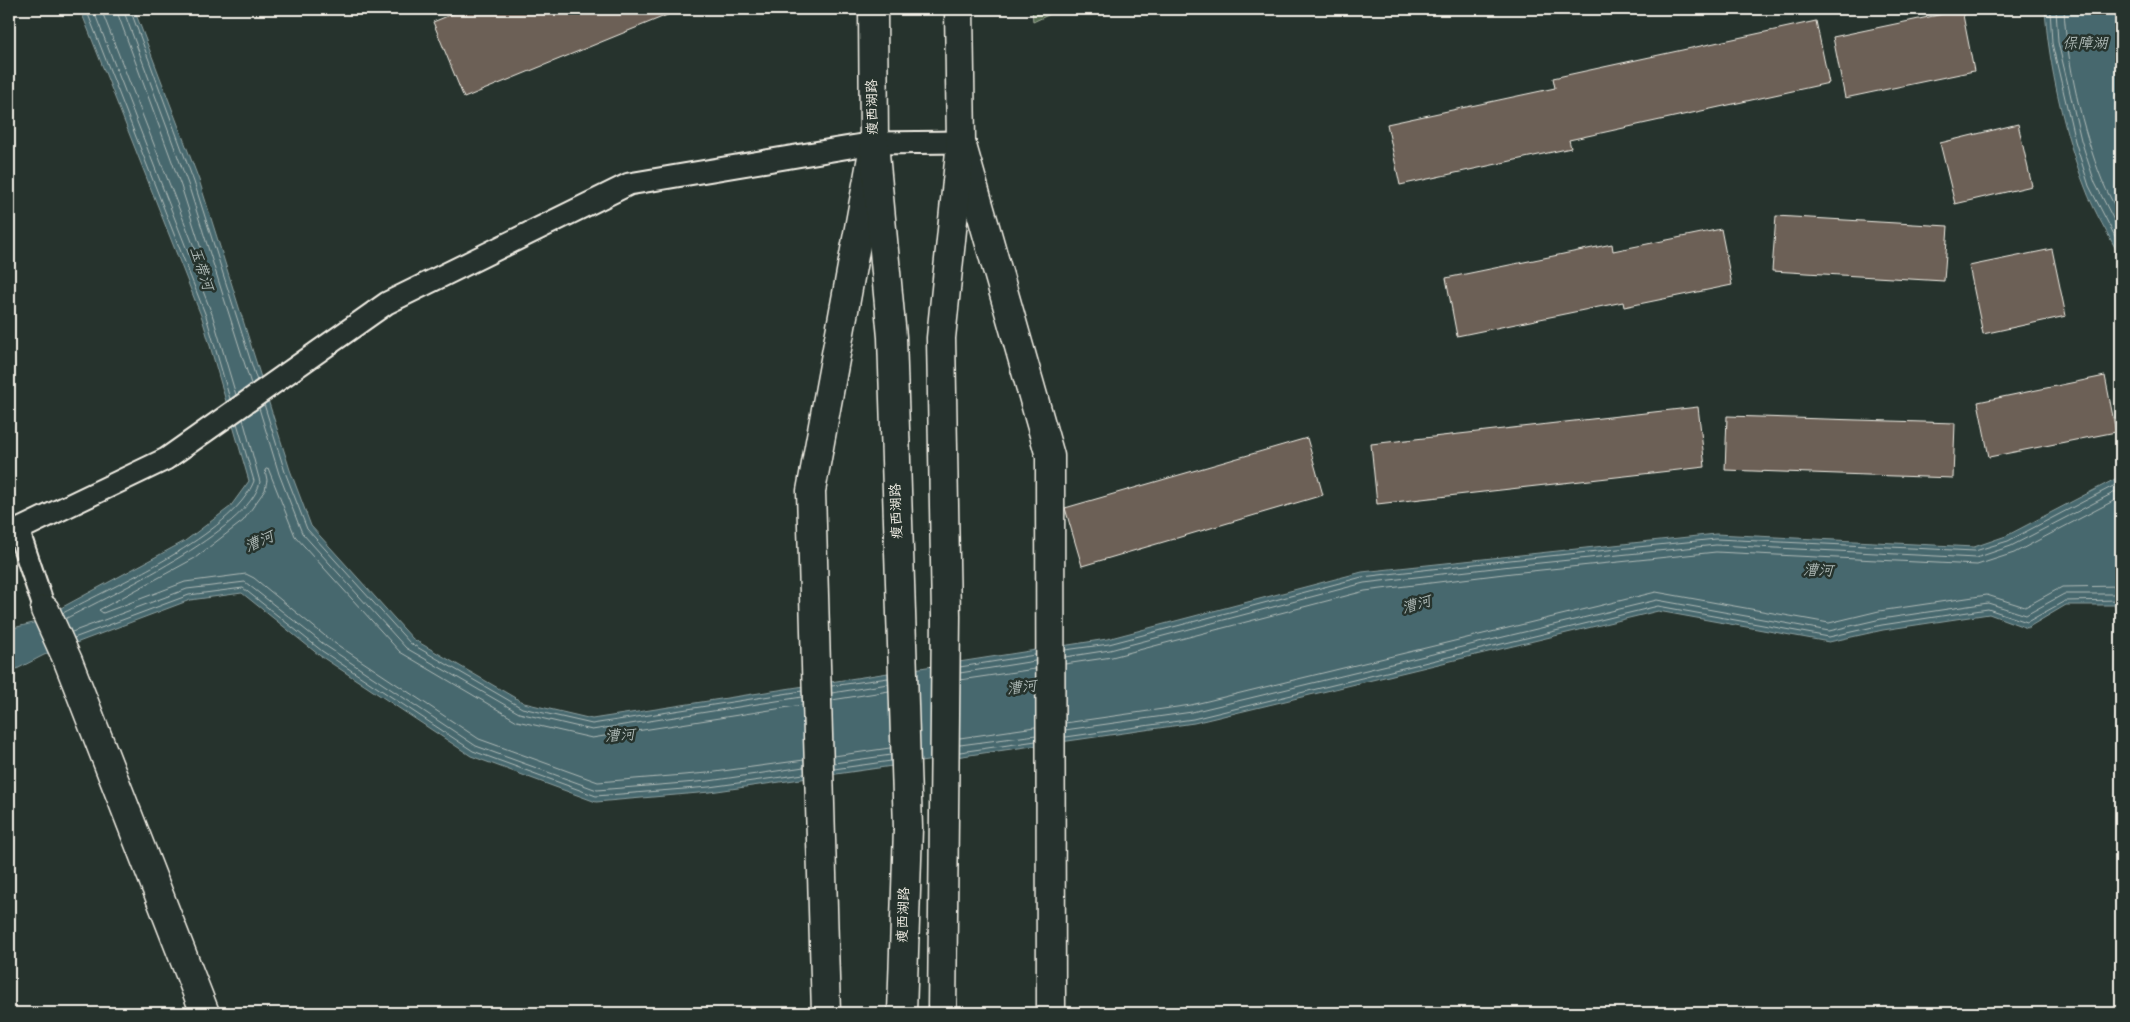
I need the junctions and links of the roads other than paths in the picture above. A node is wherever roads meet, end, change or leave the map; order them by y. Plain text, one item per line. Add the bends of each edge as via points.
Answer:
1 (873, 9) edge
2 (959, 9) edge
3 (961, 142) junction
4 (874, 143) junction
5 (45, 610) joint
6 (205, 1013) edge
7 (826, 1013) edge
8 (902, 1013) edge
9 (942, 1013) edge
10 (1051, 1013) edge

1 - 4 street, 瘦西湖路
2 - 3 street
3 - 4 lane
3 - 9 street via 942,338 946,616
3 - 10 street via 1050,456
4 - 5 lane via 629,184 387,303 166,459 18,530
4 - 7 street via 811,491
4 - 8 street, 瘦西湖路 via 892,337 902,630 908,828
5 - 6 street via 68,661

